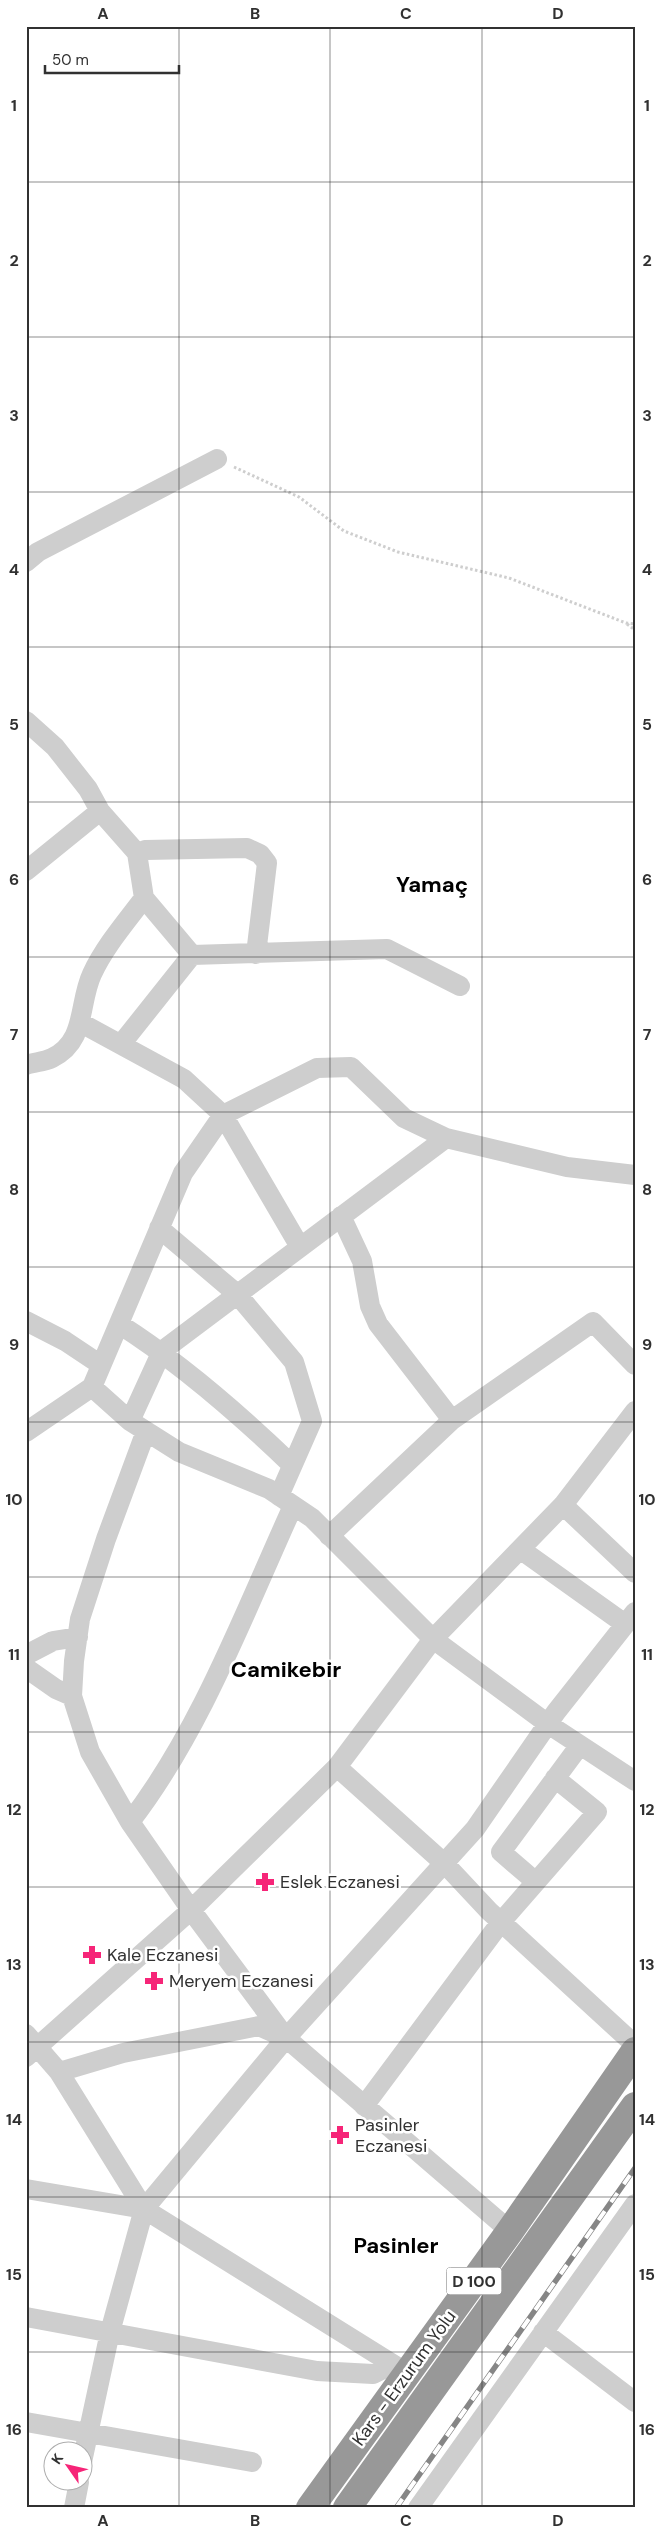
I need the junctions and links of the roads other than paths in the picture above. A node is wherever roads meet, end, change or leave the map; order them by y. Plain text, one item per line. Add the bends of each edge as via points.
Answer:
1 (217, 459) road end
2 (26, 562) edge
3 (26, 721) edge
4 (100, 811) junction
5 (137, 854) junction
6 (26, 872) edge
7 (144, 898) junction
8 (256, 954) junction
9 (192, 955) junction
10 (460, 986) dead end
11 (81, 1023) junction
12 (122, 1044) junction
13 (26, 1065) edge
14 (223, 1115) junction
15 (446, 1138) junction
16 (635, 1176) edge
17 (341, 1216) junction
18 (159, 1228) junction
19 (300, 1247) junction
20 (237, 1294) junction
21 (26, 1321) edge
22 (119, 1324) junction
23 (162, 1351) junction
24 (101, 1365) junction
25 (635, 1365) edge
26 (92, 1387) junction
27 (635, 1411) edge
28 (452, 1420) junction
29 (138, 1426) junction
30 (26, 1432) edge
31 (292, 1465) junction
32 (286, 1501) junction
33 (563, 1505) junction
34 (329, 1536) junction
35 (520, 1549) junction
36 (635, 1573) edge
37 (630, 1618) edge
38 (78, 1637) junction
39 (433, 1639) junction
40 (26, 1656) edge
41 (26, 1668) edge
42 (72, 1696) junction
43 (548, 1724) junction
44 (580, 1745) junction
45 (338, 1767) junction
46 (555, 1778) junction
47 (635, 1781) edge
48 (130, 1822) junction
49 (444, 1864) junction
50 (536, 1882) junction
51 (191, 1910) junction
52 (501, 1922) junction
53 (286, 2038) junction
54 (635, 2044) edge
55 (30, 2046) edge
56 (635, 2051) edge
57 (59, 2072) junction
58 (364, 2106) junction
59 (635, 2106) edge
60 (26, 2189) edge
61 (635, 2204) edge
62 (144, 2208) junction
63 (510, 2231) junction
64 (26, 2318) edge
65 (110, 2332) junction
66 (543, 2332) junction
67 (400, 2369) junction
68 (635, 2402) edge
69 (26, 2422) edge
70 (88, 2433) junction
71 (86, 2442) edge
72 (252, 2462) dead end
73 (77, 2492) edge
74 (74, 2508) edge
75 (310, 2508) edge
76 (347, 2508) edge
77 (418, 2508) edge

1 - 2 street via 122,506 38,552
3 - 4 street via 55,747 88,789
4 - 5 street
4 - 6 street
5 - 7 street
5 - 8 street via 145,850 247,848 260,854 267,863
7 - 9 street
7 - 11 street via 98,963 86,991
8 - 9 street
8 - 10 street via 387,950
9 - 12 street
11 - 12 street
11 - 13 street via 60,1054
12 - 14 street via 184,1080
14 - 15 street via 317,1068 350,1067 404,1118
14 - 18 street via 183,1173
14 - 19 street
15 - 16 street via 567,1167
15 - 17 street
17 - 19 street
17 - 28 street via 359,1254 370,1306 378,1324
18 - 20 street
18 - 22 street
19 - 20 street
20 - 23 street
20 - 31 street via 294,1362 312,1421
21 - 24 street
22 - 23 street
22 - 24 street
23 - 29 street
23 - 31 street via 231,1408
24 - 26 street
25 - 28 street via 593,1322
26 - 29 street
26 - 30 street
27 - 33 street
28 - 34 street
29 - 32 street via 179,1452 269,1490
29 - 38 street via 80,1619
31 - 32 street
32 - 34 street via 312,1518
32 - 48 street via 184,1741
33 - 35 street
33 - 36 street
34 - 39 street
35 - 37 street
35 - 39 street
37 - 43 street
38 - 40 street via 53,1641
38 - 42 street
39 - 43 street
39 - 45 street
41 - 42 street
42 - 48 street via 90,1752
43 - 44 street
43 - 49 street via 475,1830
44 - 46 street
44 - 47 street
45 - 49 street
45 - 51 street
46 - 50 street via 501,1852
46 - 50 street via 597,1812
48 - 51 street
49 - 52 street
49 - 53 street
50 - 52 street
51 - 53 street
51 - 55 street
52 - 54 street
52 - 58 street
53 - 57 street via 259,2026 123,2053
53 - 58 street
53 - 62 street
55 - 57 street
56 - 63 highway, Kars - Erzurum Yolu / D 100
57 - 62 street
58 - 63 street
59 - 76 highway, Kars - Erzurum Yolu / D 100
60 - 62 street
61 - 66 street
62 - 65 street
62 - 67 street
63 - 67 highway, Kars - Erzurum Yolu / D 100
64 - 65 street
65 - 67 street via 317,2371 373,2374
65 - 70 street
66 - 68 street
66 - 77 street
67 - 75 highway, Kars - Erzurum Yolu / D 100
69 - 70 street
70 - 71 street
70 - 72 street
73 - 74 street

